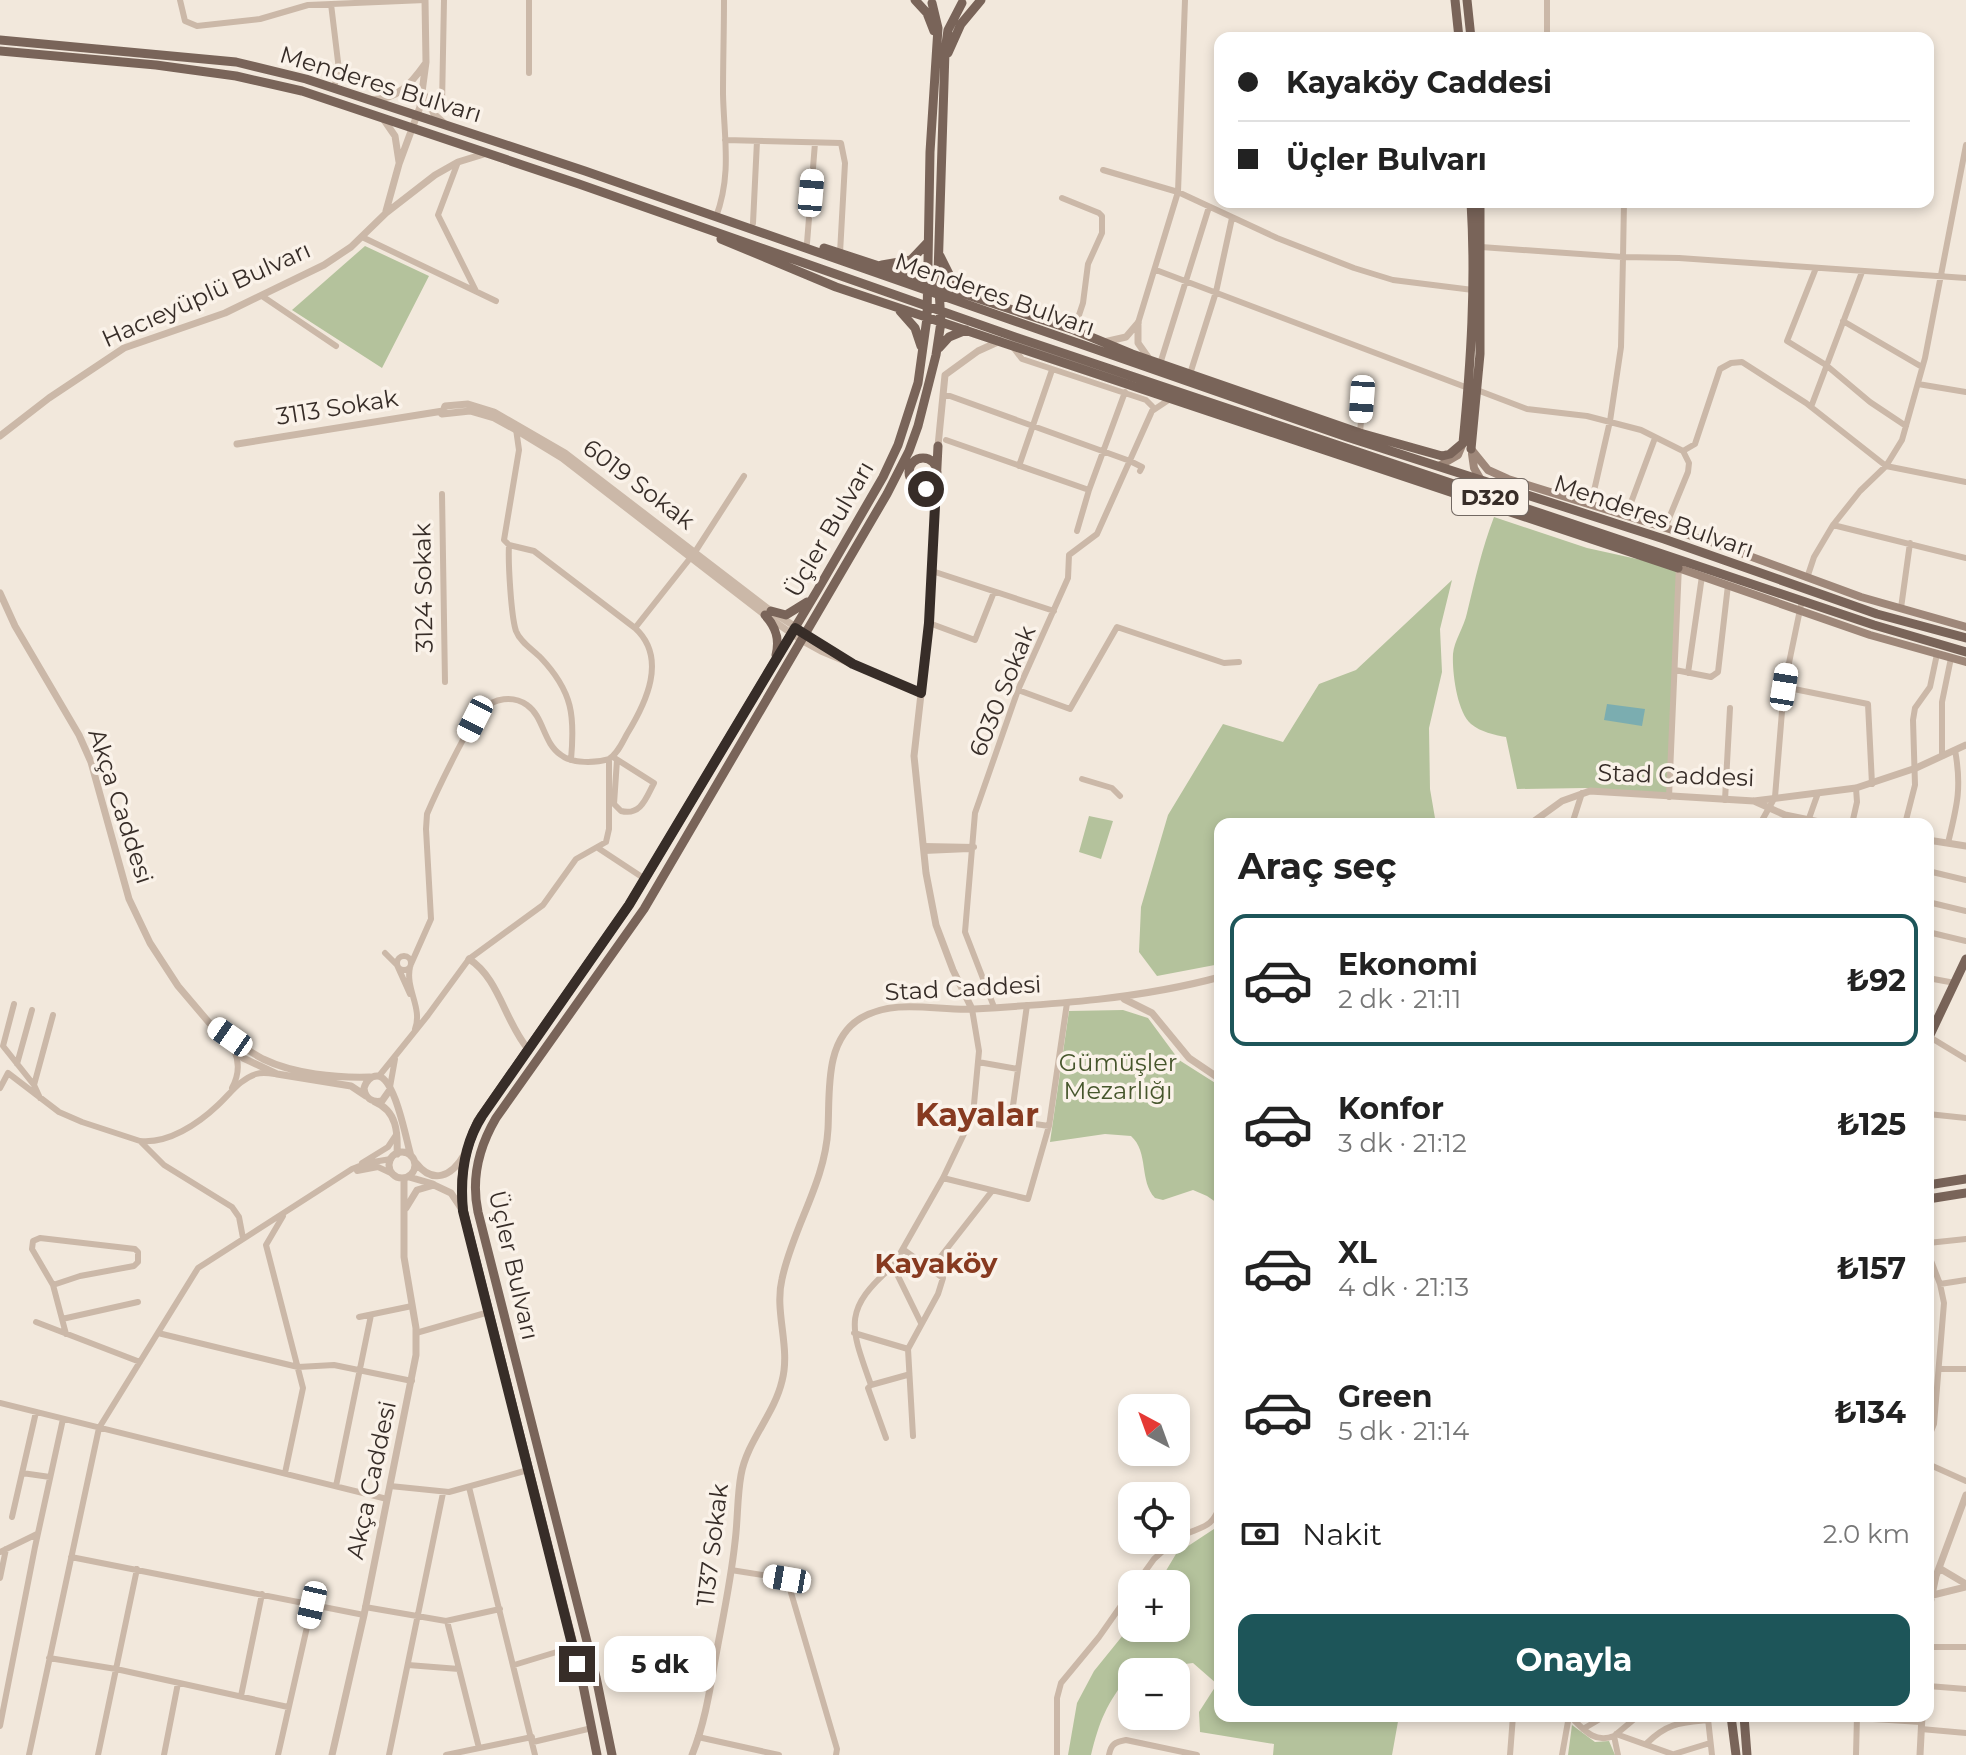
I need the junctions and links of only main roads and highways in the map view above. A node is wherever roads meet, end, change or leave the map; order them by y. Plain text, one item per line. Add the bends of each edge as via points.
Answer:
1 (915, 0) edge
2 (981, 0) edge
3 (1455, 0) edge
4 (1467, 0) edge
5 (930, 1) edge
6 (964, 2) edge
7 (1458, 32) edge
8 (1470, 32) edge
9 (0, 42) edge
10 (937, 44) junction
11 (0, 51) edge
12 (944, 64) junction
13 (1471, 208) edge
14 (1480, 208) edge
15 (717, 214) junction
16 (707, 229) junction
17 (929, 236) junction
18 (939, 251) junction
19 (875, 269) junction
20 (909, 276) junction
21 (933, 283) junction
22 (977, 297) junction
23 (988, 301) junction
24 (894, 307) junction
25 (927, 318) junction
26 (941, 322) junction
27 (966, 330) junction
28 (977, 333) junction
29 (1009, 340) junction
30 (922, 353) junction
31 (936, 355) junction
32 (1189, 378) junction
33 (1473, 389) junction
34 (1263, 404) junction
35 (1224, 408) junction
36 (1246, 423) junction
37 (913, 441) junction
38 (1467, 446) junction
39 (926, 458) junction
40 (1439, 466) junction
41 (937, 473) junction
42 (1481, 480) junction
43 (918, 483) junction
44 (887, 494) junction
45 (1680, 564) junction
46 (817, 591) junction
47 (1800, 605) junction
48 (1966, 627) edge
49 (1966, 638) edge
50 (1966, 652) edge
51 (1966, 662) edge
52 (770, 667) junction
53 (1966, 959) edge
54 (1966, 972) edge
55 (1934, 1027) edge
56 (1934, 1029) edge
57 (1966, 1179) edge
58 (1934, 1184) edge
59 (1966, 1193) edge
60 (1934, 1198) edge
61 (1732, 1722) edge
62 (1744, 1722) edge
63 (597, 1755) edge
64 (612, 1755) edge
65 (1736, 1755) edge
66 (1747, 1755) edge

1 - 10 main road via 932,23
2 - 12 main road via 961,24
3 - 7 main road
4 - 8 main road
5 - 6 main road via 947,8
5 - 10 main road via 937,18
6 - 12 main road via 948,30
9 - 15 main road, Menderes Bulvarı via 236,62 334,87
10 - 17 main road
11 - 16 main road, Menderes Bulvarı via 156,65 302,91
12 - 18 main road
13 - 33 main road
14 - 33 main road via 1480,354
15 - 19 main road, Menderes Bulvarı
15 - 19 main road
16 - 24 main road via 752,254
16 - 29 main road, Menderes Bulvarı / D320
17 - 19 main road via 911,260
17 - 21 main road
18 - 21 main road
18 - 22 main road via 950,276
19 - 20 main road
19 - 32 main road, Menderes Bulvarı / D320 via 1018,323
20 - 21 main road
20 - 24 main road via 919,297 910,307
21 - 22 main road
21 - 25 main road, Üçler Bulvarı
21 - 26 main road, Üçler Bulvarı
22 - 23 main road
23 - 28 main road via 975,304 969,314
23 - 32 main road
24 - 25 main road
24 - 30 main road via 915,328
25 - 26 main road
25 - 30 main road, Üçler Bulvarı
26 - 27 main road
26 - 31 main road, Üçler Bulvarı
27 - 28 main road
27 - 31 main road via 946,339
28 - 29 main road
29 - 35 main road, Menderes Bulvarı / D320
29 - 36 main road
30 - 46 main road, Üçler Bulvarı via 918,383 888,469
31 - 37 main road, Üçler Bulvarı
32 - 34 main road, Menderes Bulvarı / D320
33 - 38 main road
34 - 38 main road via 1437,456
34 - 40 main road, Menderes Bulvarı / D320
35 - 36 main road
35 - 45 main road, Menderes Bulvarı / D320
36 - 45 main road
37 - 39 main road via 916,454
37 - 44 main road, Üçler Bulvarı
38 - 40 main road
38 - 42 main road
38 - 48 main road via 1494,473
39 - 41 main road
39 - 41 main road via 940,444
39 - 43 main road via 916,459 910,467 910,476
40 - 42 main road, Menderes Bulvarı / D320
41 - 43 main road via 931,483
41 - 43 main road via 935,506
42 - 49 main road, Menderes Bulvarı / D320 via 1877,614
43 - 44 main road via 900,483
44 - 64 main road, Üçler Bulvarı via 644,909 496,1118 478,1163 478,1212
45 - 47 main road, Menderes Bulvarı / D320
45 - 47 main road via 1728,585
46 - 52 main road, Üçler Bulvarı
46 - 52 main road via 789,614 768,613 778,640
47 - 50 main road, Menderes Bulvarı / D320
47 - 51 main road via 1870,635
52 - 63 main road, Üçler Bulvarı via 629,905 478,1121 467,1149 463,1211
53 - 55 main road
54 - 56 main road
57 - 58 main road
59 - 60 main road
61 - 65 main road
62 - 66 main road

